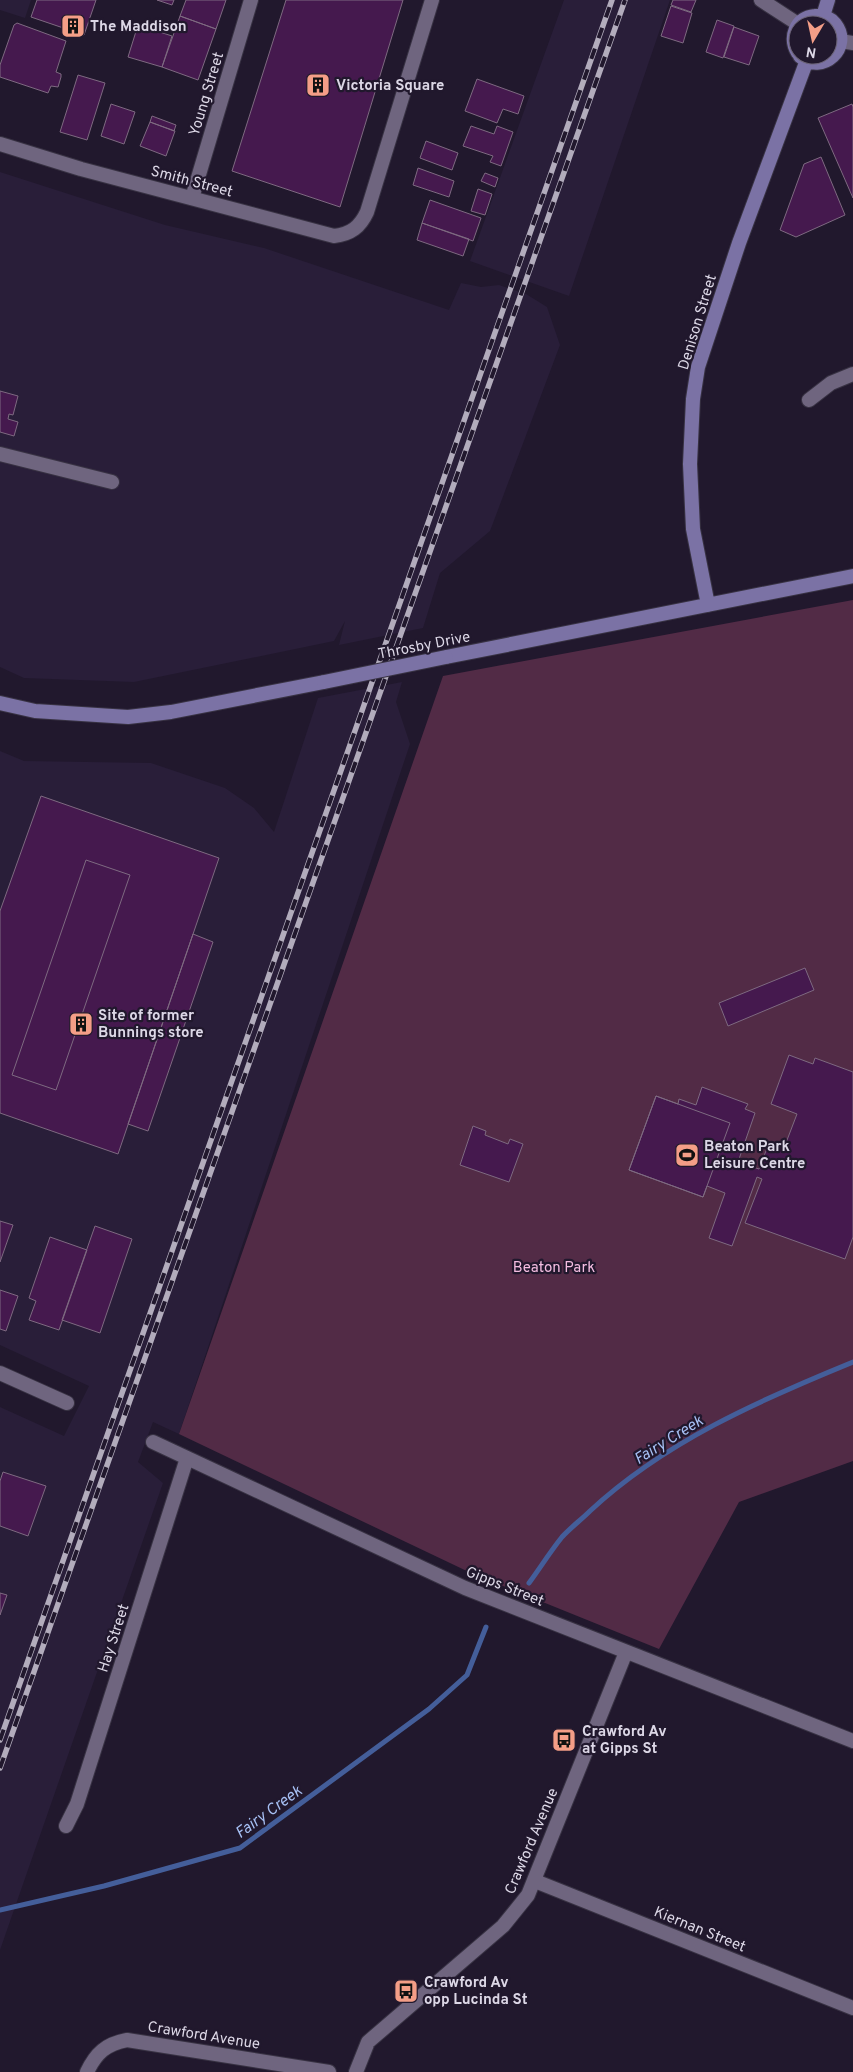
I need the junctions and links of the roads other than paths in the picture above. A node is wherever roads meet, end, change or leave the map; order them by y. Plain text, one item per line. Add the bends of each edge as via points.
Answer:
1 (251, 0) edge
2 (432, 0) edge
3 (761, 0) edge
4 (828, 0) edge
5 (823, 15) edge
6 (788, 18) edge
7 (838, 26) edge
8 (847, 42) edge
9 (838, 51) edge
10 (798, 65) edge
11 (0, 144) edge
12 (192, 198) junction
13 (853, 374) edge
14 (808, 400) dead end
15 (0, 454) edge
16 (112, 482) dead end
17 (853, 576) edge
18 (708, 605) junction
19 (0, 703) edge
20 (0, 1373) edge
21 (68, 1403) dead end
22 (153, 1442) dead end
23 (187, 1458) junction
24 (626, 1652) junction
25 (853, 1741) edge
26 (66, 1826) dead end
27 (535, 1881) junction
28 (853, 2008) edge
29 (87, 2072) edge
30 (328, 2072) edge
31 (356, 2072) edge

1 - 12 street, Young Street
2 - 12 street, Smith Street via 367,212 354,230 334,236
3 - 6 street
4 - 5 main road
7 - 8 main road
8 - 9 main road
10 - 18 main road, Denison Street via 698,367 692,399 693,530
11 - 12 street, Smith Street
13 - 14 street via 831,383
15 - 16 street
17 - 18 main road, Throsby Drive
18 - 19 main road, Throsby Drive, bridge via 171,712 128,717 35,711
20 - 21 street
22 - 23 street, Gipps Street
23 - 24 street, Gipps Street via 465,1588
23 - 26 street, Hay Street via 77,1804
24 - 25 street, Gipps Street
24 - 27 street, Crawford Avenue
27 - 28 street, Kiernan Street
27 - 31 street, Crawford Avenue via 522,1905 503,1926 368,2042
29 - 30 street, Crawford Avenue via 106,2046 127,2040

